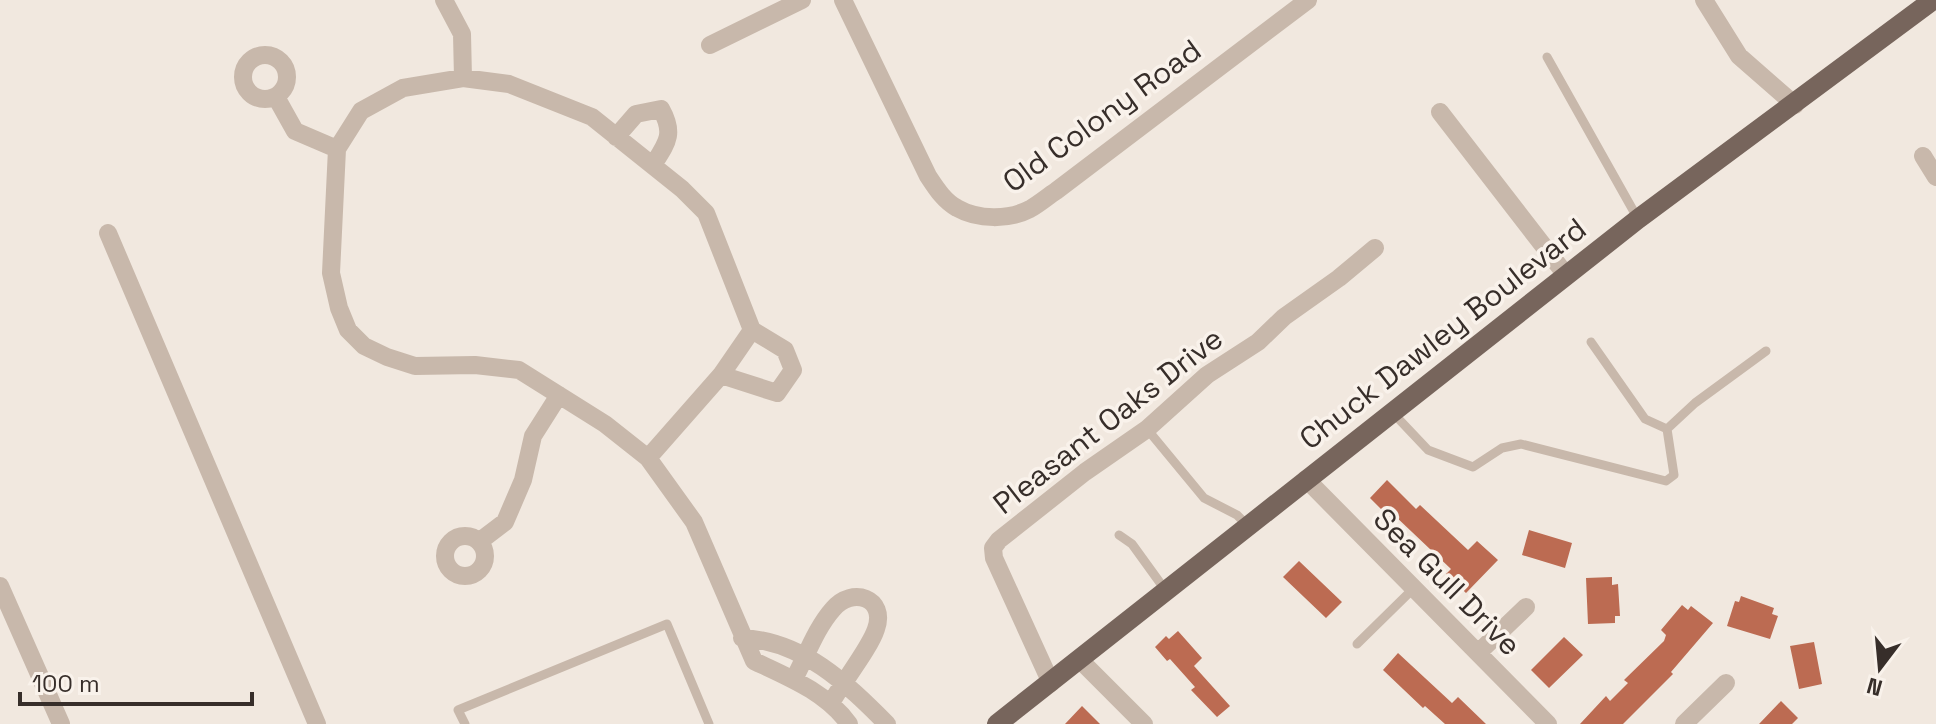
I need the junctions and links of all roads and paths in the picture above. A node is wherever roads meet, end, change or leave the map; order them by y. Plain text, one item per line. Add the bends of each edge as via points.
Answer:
1 (444, 0) edge
2 (802, 0) edge
3 (843, 0) edge
4 (1308, 0) edge
5 (1704, 0) edge
6 (1933, 0) edge
7 (710, 45) dead end
8 (1547, 57) dead end
9 (463, 78) junction
10 (276, 97) dead end
11 (1795, 105) junction
12 (1440, 112) dead end
13 (616, 137) junction
14 (337, 149) junction
15 (1923, 156) dead end
16 (653, 165) junction
17 (1936, 177) edge
18 (1638, 219) junction
19 (108, 233) dead end
20 (1375, 248) dead end
21 (1566, 275) junction
22 (752, 330) junction
23 (1591, 342) dead end
24 (1766, 351) dead end
25 (721, 375) junction
26 (559, 395) junction
27 (1392, 412) junction
28 (1147, 429) junction
29 (1667, 429) junction
30 (648, 458) junction
31 (1306, 479) junction
32 (1248, 526) junction
33 (1119, 535) dead end
34 (480, 541) dead end
35 (0, 586) edge
36 (1413, 589) junction
37 (1166, 591) junction
38 (1526, 607) dead end
39 (742, 638) junction
40 (1357, 644) dead end
41 (1478, 653) junction
42 (806, 657) junction
43 (1080, 660) junction
44 (794, 679) junction
45 (843, 681) junction
46 (1051, 683) junction
47 (1726, 683) dead end
48 (831, 703) junction
49 (61, 724) edge
50 (317, 724) edge
51 (465, 724) edge
52 (709, 724) edge
53 (849, 724) edge
54 (887, 724) edge
55 (997, 724) edge
56 (1144, 724) edge
57 (1548, 724) edge
58 (1684, 724) edge

1 - 9 street via 462,34
2 - 7 street
3 - 4 street, Old Colony Road via 940,194 957,209 1007,217 1056,191
5 - 11 street via 1739,56
6 - 11 main road, Chuck Dawley Boulevard
8 - 18 lane
9 - 13 street via 509,84 547,98 592,117
9 - 14 street via 403,88 361,111
10 - 14 street via 295,131
11 - 18 main road, Chuck Dawley Boulevard
12 - 21 street
13 - 16 street
13 - 16 street via 636,114 661,109 669,124 667,142
14 - 26 street via 331,273 348,330 364,346 415,366 519,370
15 - 17 street
16 - 22 street via 706,213
18 - 21 main road, Chuck Dawley Boulevard
19 - 50 street
20 - 28 street, Pleasant Oaks Drive via 1258,342 1207,375
21 - 27 main road, Chuck Dawley Boulevard
22 - 25 street
22 - 25 street via 785,350 793,370 777,393
23 - 29 lane via 1645,419
24 - 29 lane
25 - 30 street
26 - 30 street
26 - 34 street via 533,436 523,480 505,522
27 - 29 lane via 1428,450 1473,467 1502,448 1521,444 1666,481 1674,475
27 - 31 main road, Chuck Dawley Boulevard
28 - 32 lane via 1204,498
28 - 46 street, Pleasant Oaks Drive via 993,548
30 - 39 street via 694,522
31 - 32 main road, Chuck Dawley Boulevard
31 - 36 street, Sea Gull Drive
32 - 37 main road, Chuck Dawley Boulevard
33 - 37 lane via 1132,544
35 - 49 street
36 - 40 lane
36 - 41 street, Sea Gull Drive
37 - 43 main road, Chuck Dawley Boulevard
38 - 41 street
39 - 42 street via 765,639
39 - 44 street via 754,661
41 - 57 street, Sea Gull Drive
42 - 44 street
42 - 45 street
42 - 45 street via 842,600 855,596 875,605 876,631
43 - 46 main road, Chuck Dawley Boulevard
43 - 56 street
44 - 48 street
45 - 48 street
45 - 54 street
46 - 55 main road, Chuck Dawley Boulevard
47 - 58 street
48 - 53 street
51 - 52 lane via 458,710 667,624

